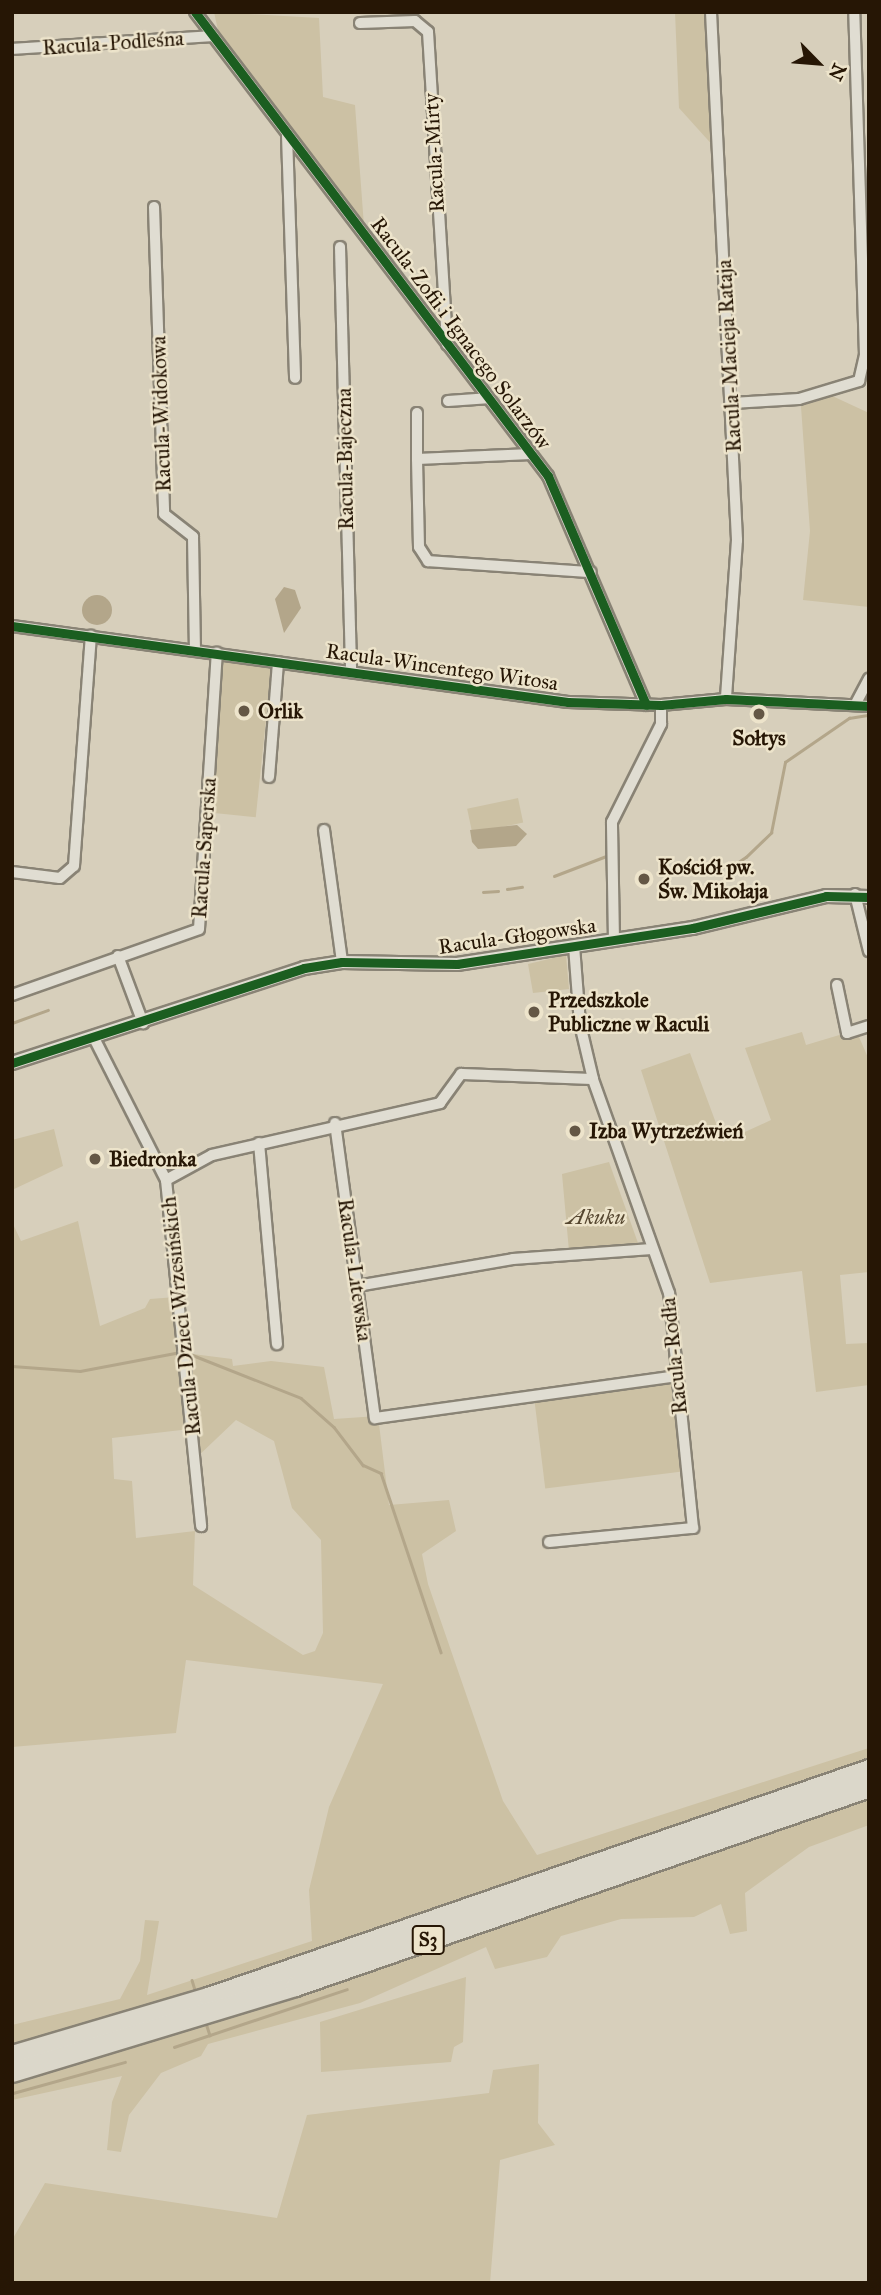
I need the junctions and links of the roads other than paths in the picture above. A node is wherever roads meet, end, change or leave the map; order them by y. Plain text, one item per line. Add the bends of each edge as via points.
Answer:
1 (195, 12) edge
2 (711, 12) edge
3 (853, 12) edge
4 (360, 23) dead end
5 (213, 36) junction
6 (12, 49) edge
7 (287, 135) junction
8 (154, 207) dead end
9 (340, 247) dead end
10 (447, 347) junction
11 (295, 378) dead end
12 (487, 398) junction
13 (448, 401) dead end
14 (732, 403) junction
15 (417, 413) dead end
16 (531, 454) junction
17 (417, 459) junction
18 (591, 572) junction
19 (12, 626) edge
20 (91, 636) junction
21 (195, 650) junction
22 (217, 653) junction
23 (278, 662) junction
24 (351, 671) junction
25 (869, 678) edge
26 (726, 699) junction
27 (646, 705) junction
28 (661, 705) junction
29 (855, 705) junction
30 (869, 706) edge
31 (269, 777) dead end
32 (324, 830) dead end
33 (12, 872) edge
34 (855, 894) junction
35 (869, 897) edge
36 (614, 940) junction
37 (574, 946) junction
38 (869, 951) edge
39 (118, 956) junction
40 (342, 962) junction
41 (836, 985) dead end
42 (12, 995) edge
43 (143, 1023) junction
44 (869, 1026) edge
45 (94, 1038) junction
46 (12, 1063) edge
47 (593, 1079) junction
48 (335, 1123) junction
49 (258, 1143) junction
50 (166, 1180) junction
51 (652, 1249) junction
52 (357, 1286) junction
53 (277, 1343) dead end
54 (677, 1376) junction
55 (201, 1526) dead end
56 (549, 1542) dead end
57 (869, 1769) edge
58 (869, 1787) edge
59 (706, 1834) junction
60 (140, 2027) junction
61 (12, 2055) edge
62 (12, 2072) edge

1 - 5 street, Racula-Zofii i Ignacego Solarzów
2 - 14 street, Racula-Macieja Rataja
3 - 14 street via 865,355 859,381 799,399
4 - 10 street, Racula-Mirty via 415,20 428,32
5 - 6 street, Racula-Podleśna
5 - 7 street, Racula-Zofii i Ignacego Solarzów
7 - 10 street, Racula-Zofii i Ignacego Solarzów
7 - 11 street
8 - 21 street, Racula-Widokowa via 164,514 193,537
9 - 24 street, Racula-Bajeczna
10 - 12 street, Racula-Zofii i Ignacego Solarzów
12 - 13 street
12 - 16 street, Racula-Zofii i Ignacego Solarzów
14 - 26 street, Racula-Macieja Rataja via 737,595
15 - 17 street
16 - 17 street
16 - 18 street, Racula-Zofii i Ignacego Solarzów via 559,495
17 - 18 street via 419,547 425,556
18 - 27 street, Racula-Zofii i Ignacego Solarzów
19 - 20 street, Racula-Wincentego Witosa
20 - 21 street, Racula-Wincentego Witosa
20 - 33 street via 74,866 60,878
21 - 22 street, Racula-Wincentego Witosa
22 - 23 street, Racula-Wincentego Witosa
22 - 39 street, Racula-Saperska via 200,927
23 - 24 street, Racula-Wincentego Witosa
23 - 31 street
24 - 27 street, Racula-Wincentego Witosa via 568,702
25 - 29 street
26 - 28 street, Racula-Wincentego Witosa
26 - 29 street, Racula-Wincentego Witosa
27 - 28 street, Racula-Wincentego Witosa
28 - 36 street via 661,724 612,822
29 - 30 street, Racula-Wincentego Witosa
32 - 40 street
34 - 35 street, Racula-Głogowska
34 - 36 street, Racula-Głogowska
34 - 38 street
36 - 37 street, Racula-Głogowska
37 - 40 street, Racula-Głogowska via 442,965
37 - 47 street, Racula-Rodła via 580,1024
39 - 42 street, Racula-Saperska
39 - 43 street
40 - 43 street, Racula-Głogowska via 283,974
41 - 44 street via 847,1033
43 - 45 street, Racula-Głogowska
45 - 46 street, Racula-Głogowska
45 - 50 street, Racula-Dzieci Wrzesińskich
47 - 48 street via 461,1074 440,1103
47 - 51 street, Racula-Rodła
48 - 49 street
48 - 52 street, Racula-Litewska
49 - 50 street via 212,1155
49 - 53 street
50 - 55 street, Racula-Dzieci Wrzesińskich
51 - 52 street via 513,1259
51 - 54 street, Racula-Rodła via 668,1293
52 - 54 street, Racula-Litewska via 375,1418
54 - 56 street, Racula-Rodła via 693,1528
57 - 59 highway, S3
58 - 59 highway, S3
59 - 60 highway, S3
60 - 61 highway, S3
60 - 62 highway, S3

